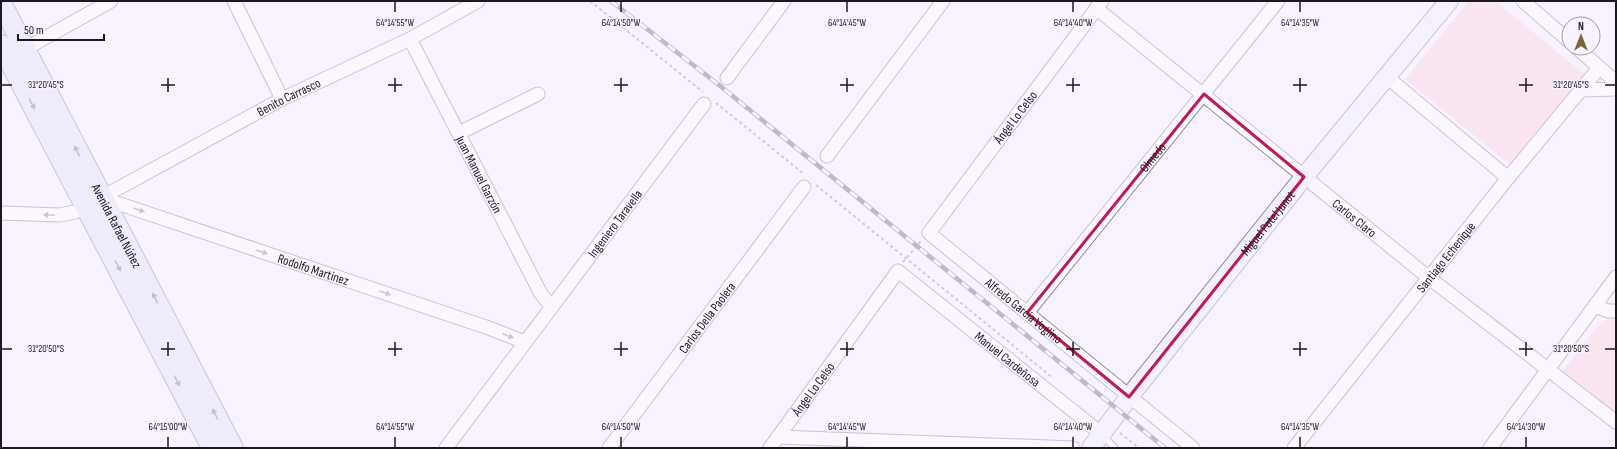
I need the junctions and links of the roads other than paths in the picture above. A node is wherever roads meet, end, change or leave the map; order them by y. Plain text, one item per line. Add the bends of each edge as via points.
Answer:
1 (111, 1) edge
2 (234, 1) edge
3 (478, 1) edge
4 (784, 1) edge
5 (943, 1) edge
6 (1278, 1) edge
7 (1449, 1) edge
8 (1523, 1) edge
9 (1, 3) edge
10 (1099, 5) edge
11 (1561, 34) edge
12 (410, 39) junction
13 (1, 45) edge
14 (25, 49) junction
15 (1586, 56) edge
16 (1599, 68) junction
17 (727, 78) dead end
18 (1387, 78) junction
19 (1616, 82) edge
20 (1616, 89) edge
21 (1582, 90) junction
22 (538, 94) dead end
23 (1204, 94) junction
24 (282, 100) junction
25 (709, 101) road end
26 (459, 134) junction
27 (828, 156) dead end
28 (1304, 177) junction
29 (1508, 178) junction
30 (808, 182) road end
31 (94, 202) junction
32 (1, 213) edge
33 (929, 233) joint
34 (898, 271) joint
35 (1428, 277) junction
36 (1616, 277) edge
37 (1596, 306) junction
38 (552, 307) junction
39 (1616, 311) edge
40 (1027, 312) junction
41 (525, 342) junction
42 (1549, 369) junction
43 (1129, 397) junction
44 (1616, 422) edge
45 (1100, 435) edge
46 (778, 437) junction
47 (212, 448) edge
48 (233, 448) edge
49 (446, 448) edge
50 (609, 448) edge
51 (770, 448) edge
52 (1073, 448) edge
53 (1115, 448) edge
54 (1193, 448) edge
55 (1294, 448) edge
56 (1490, 448) edge

1 - 14 street
2 - 24 street
3 - 12 street, Benito Carrasco
4 - 17 street
5 - 27 street
6 - 23 street, Olmedo
7 - 18 main road, Miguel Potel Junot
8 - 11 street
9 - 14 main road, Avenida Rafael Núñez
10 - 23 street, Carlos Claro
10 - 33 street, Ángel Lo Celso
12 - 24 street, Benito Carrasco
12 - 26 street, Juan Manuel Garzón
13 -> 31 main road, Avenida Rafael Núñez via 66,168
31 -> 14 main road, Avenida Rafael Núñez
15 - 16 street
16 - 19 street
16 - 21 street, Santiago Echenique
18 - 28 main road, Miguel Potel Junot
18 - 29 street
20 - 21 street
21 - 29 street, Santiago Echenique
22 - 26 street
23 - 28 street, Carlos Claro
23 - 40 street, Olmedo
24 - 31 street, Benito Carrasco
25 - 38 street, Ingeniero Taravella
26 - 38 street, Juan Manuel Garzón via 541,294
28 - 35 street, Carlos Claro
28 - 43 main road, Miguel Potel Junot
29 - 35 street, Santiago Echenique
30 - 50 street, Carlos Della Paolera
31 -> 32 street, Benito Carrasco via 75,212 59,215
31 -> 41 street, Rodolfo Martinez via 486,327
31 -> 47 main road, Avenida Rafael Núñez
48 -> 31 main road, Avenida Rafael Núñez via 124,238 115,236
33 - 40 street, Alfredo García Voglino
34 - 45 street, Manuel Cardeñosa
34 - 46 street, Ángel Lo Celso
35 - 42 street, Carlos Claro
35 - 55 street, Santiago Echenique
36 - 37 street
37 - 39 street
37 - 42 street
38 - 41 street, Ingeniero Taravella
40 - 43 street, Alfredo García Voglino
41 - 49 street, Ingeniero Taravella
42 - 44 street, Carlos Claro
42 - 56 street
43 - 45 main road, Miguel Potel Junot
43 - 54 street, Alfredo García Voglino
45 - 53 lane, Manuel Cardeñosa
46 - 51 street, Ángel Lo Celso
46 - 52 street

